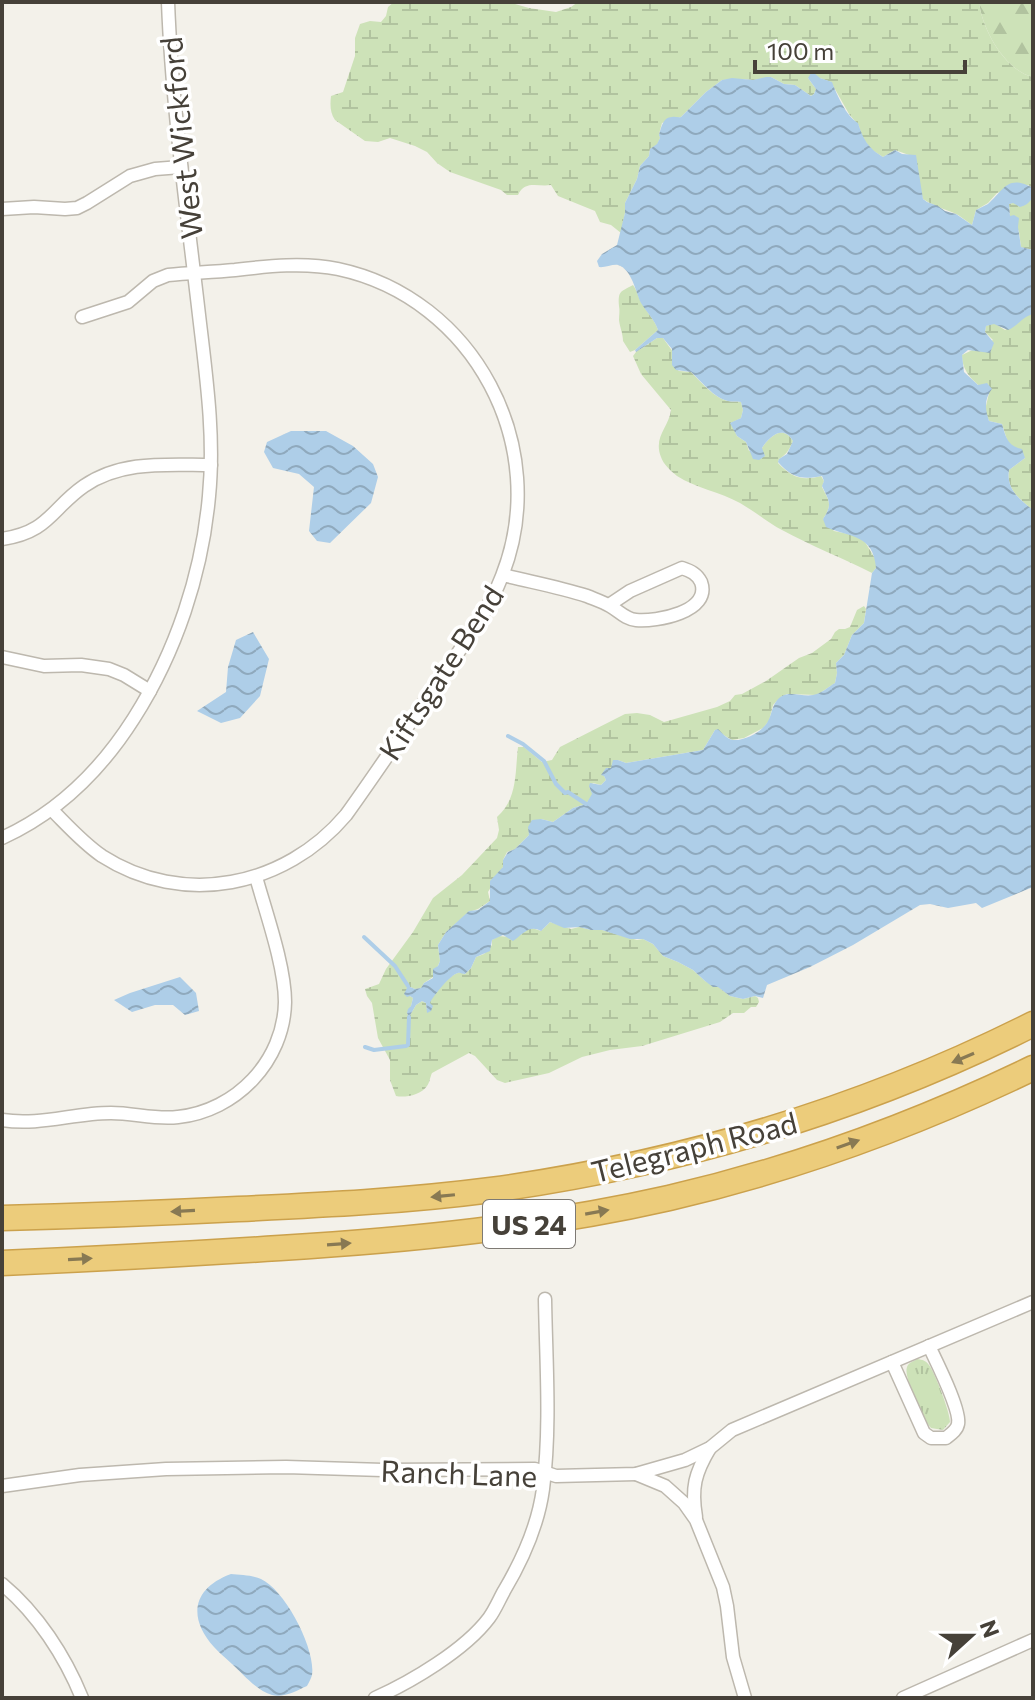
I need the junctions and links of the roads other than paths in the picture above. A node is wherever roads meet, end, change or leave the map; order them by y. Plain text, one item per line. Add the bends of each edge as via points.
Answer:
1 (168, 2) edge
2 (181, 167) junction
3 (2, 209) edge
4 (194, 273) junction
5 (82, 317) dead end
6 (211, 465) junction
7 (2, 539) edge
8 (503, 575) junction
9 (609, 605) junction
10 (2, 657) edge
11 (150, 691) junction
12 (52, 810) junction
13 (2, 838) edge
14 (256, 877) junction
15 (1033, 1024) edge
16 (1033, 1068) edge
17 (2, 1120) edge
18 (2, 1218) edge
19 (2, 1263) edge
20 (545, 1299) dead end
21 (1033, 1302) edge
22 (929, 1346) junction
23 (892, 1362) junction
24 (710, 1448) junction
25 (545, 1472) junction
26 (636, 1474) junction
27 (2, 1486) edge
28 (696, 1520) junction
29 (2, 1584) edge
30 (1033, 1640) edge
31 (82, 1698) edge
32 (375, 1698) edge
33 (745, 1698) edge
34 (903, 1698) edge

1 - 2 street, West Wickford
2 - 3 street via 130,176 77,208
2 - 4 street, West Wickford
4 - 5 street, Kiftsgate Bend via 160,278 128,302
4 - 6 street, West Wickford
4 - 8 street, Kiftsgate Bend via 287,265 335,268 399,292 452,332 490,384 512,438 516,512
6 - 7 street via 143,465 111,472 84,486 39,527
6 - 11 street, West Wickford via 204,533 191,588
8 - 9 street
8 - 14 street, Kiftsgate Bend via 478,622 346,815 307,852
9 - 9 street via 630,619 653,619 691,609 702,588 699,578 682,568
10 - 11 street via 44,666 109,669
11 - 12 street, West Wickford via 111,752
12 - 13 street, West Wickford
12 - 14 street, Kiftsgate Bend via 103,856 144,875 202,885
14 - 17 street via 285,1002 271,1053 247,1086 209,1110 178,1117 95,1113 34,1123
15 -> 18 highway, Telegraph Road / US 24 via 890,1088 800,1119 678,1154 555,1180 334,1205
19 -> 16 highway, Telegraph Road / US 24 via 362,1243 488,1230 611,1209 818,1155
20 - 25 street
21 - 22 street, Ranch Lane
22 - 23 street, Ranch Lane
22 - 23 street via 959,1421 946,1438 924,1433
23 - 24 street, Ranch Lane via 732,1430
24 - 26 street, Ranch Lane
24 - 28 street via 695,1480
25 - 26 street, Ranch Lane
25 - 27 street, Ranch Lane via 181,1469
25 - 32 street via 528,1546 489,1618 438,1662
26 - 28 street via 665,1486
28 - 33 street via 723,1587
29 - 31 street via 45,1630
30 - 34 street

